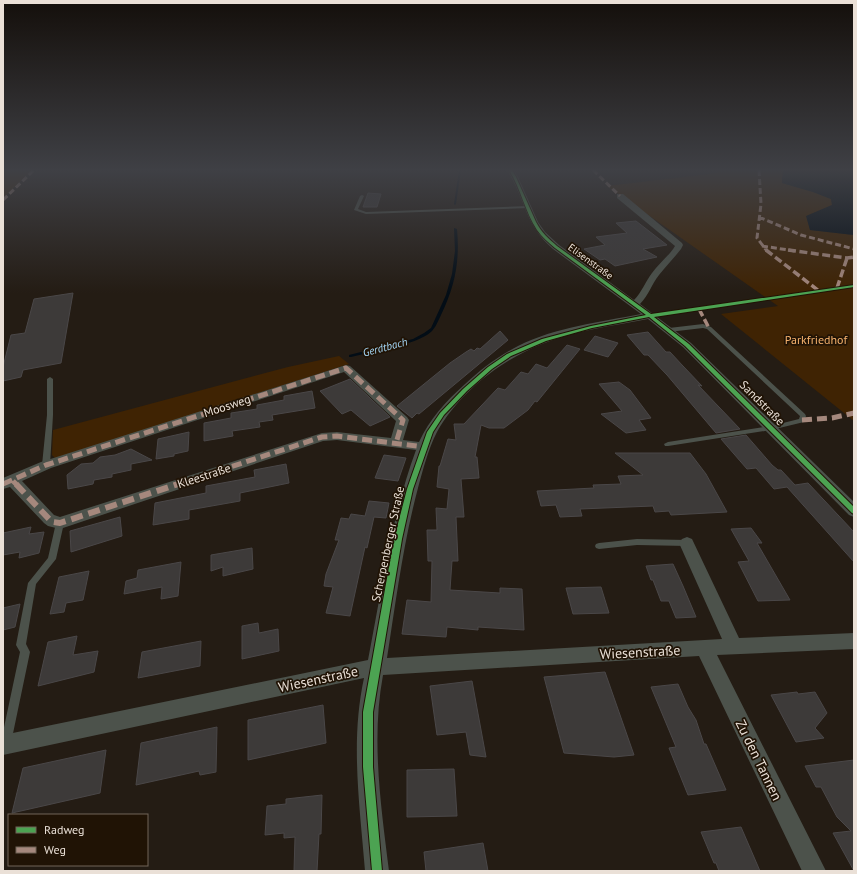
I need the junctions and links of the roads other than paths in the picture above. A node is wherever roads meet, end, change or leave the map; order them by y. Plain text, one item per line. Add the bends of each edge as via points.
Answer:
1 (359, 211) edge
2 (426, 211) edge
3 (530, 211) edge
4 (638, 211) edge
5 (634, 305) junction
6 (649, 316) junction
7 (669, 330) junction
8 (50, 379) dead end
9 (771, 428) junction
10 (396, 443) junction
11 (668, 444) dead end
12 (424, 447) junction
13 (46, 465) junction
14 (8, 483) edge
15 (854, 511) edge
16 (60, 523) junction
17 (687, 543) joint
18 (599, 546) dead end
19 (854, 642) edge
20 (734, 646) junction
21 (704, 648) junction
22 (376, 667) junction
23 (4, 744) edge
24 (377, 871) edge
25 (814, 871) edge

1 - 2 lane via 366,213
3 - 5 street, Elisenstraße via 544,236 556,247
4 - 5 street via 678,245 649,282 644,295
5 - 6 street, Elisenstraße
6 - 7 street, Sandstraße
6 - 12 street, Scherpenberger Straße via 565,334 509,355 490,368 442,414
7 - 9 street, Sandstraße via 707,363
7 - 9 lane via 704,326 709,328 803,416 802,420
8 - 13 lane
9 - 11 lane, Sandstraße
9 - 15 street, Sandstraße
10 - 12 street, Kleestraße
10 - 13 street, Moosweg via 403,420 346,368
10 - 16 street, Kleestraße via 337,436 322,437
12 - 22 street, Scherpenberger Straße via 410,489 398,539
13 - 14 street, Moosweg
14 - 16 street via 48,519
16 - 23 lane via 52,559 32,583 21,645 25,652
17 - 18 lane via 637,542
17 - 20 street
19 - 20 street, Wiesenstraße
20 - 21 street, Wiesenstraße
21 - 22 street, Wiesenstraße
21 - 25 street, Zu den Tannen
22 - 23 street, Wiesenstraße
22 - 24 street, Scherpenberger Straße via 368,712 368,767

